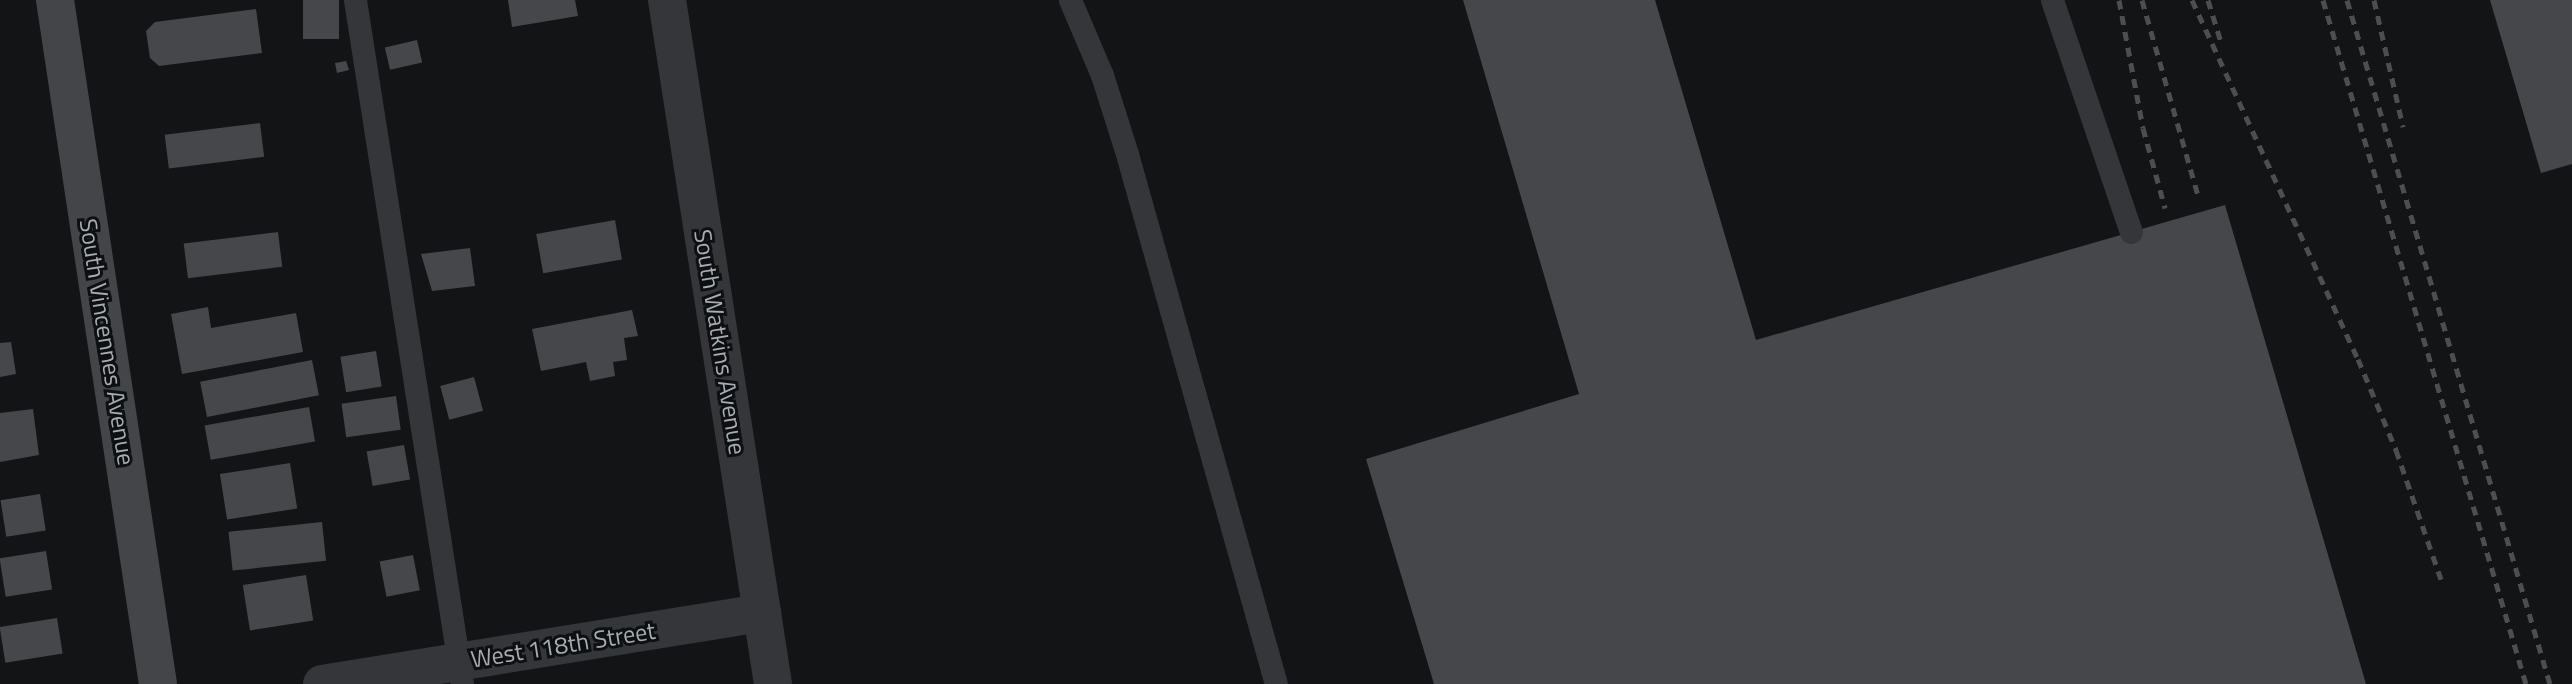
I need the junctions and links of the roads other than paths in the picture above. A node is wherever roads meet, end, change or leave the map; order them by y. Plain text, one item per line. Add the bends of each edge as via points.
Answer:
1 (55, 0) edge
2 (355, 0) edge
3 (667, 0) edge
4 (1070, 0) edge
5 (2052, 0) edge
6 (2131, 232) dead end
7 (762, 613) junction
8 (460, 673) edge
9 (158, 684) edge
10 (322, 684) edge
11 (773, 684) edge
12 (1276, 684) edge

1 - 9 main road, South Vincennes Avenue
2 - 8 lane
3 - 7 street, South Watkins Avenue
4 - 12 lane via 1102,75 1127,154
5 - 6 lane
7 - 8 street, West 118th Street
7 - 11 street, South Watkins Avenue
8 - 10 street, West 118th Street

